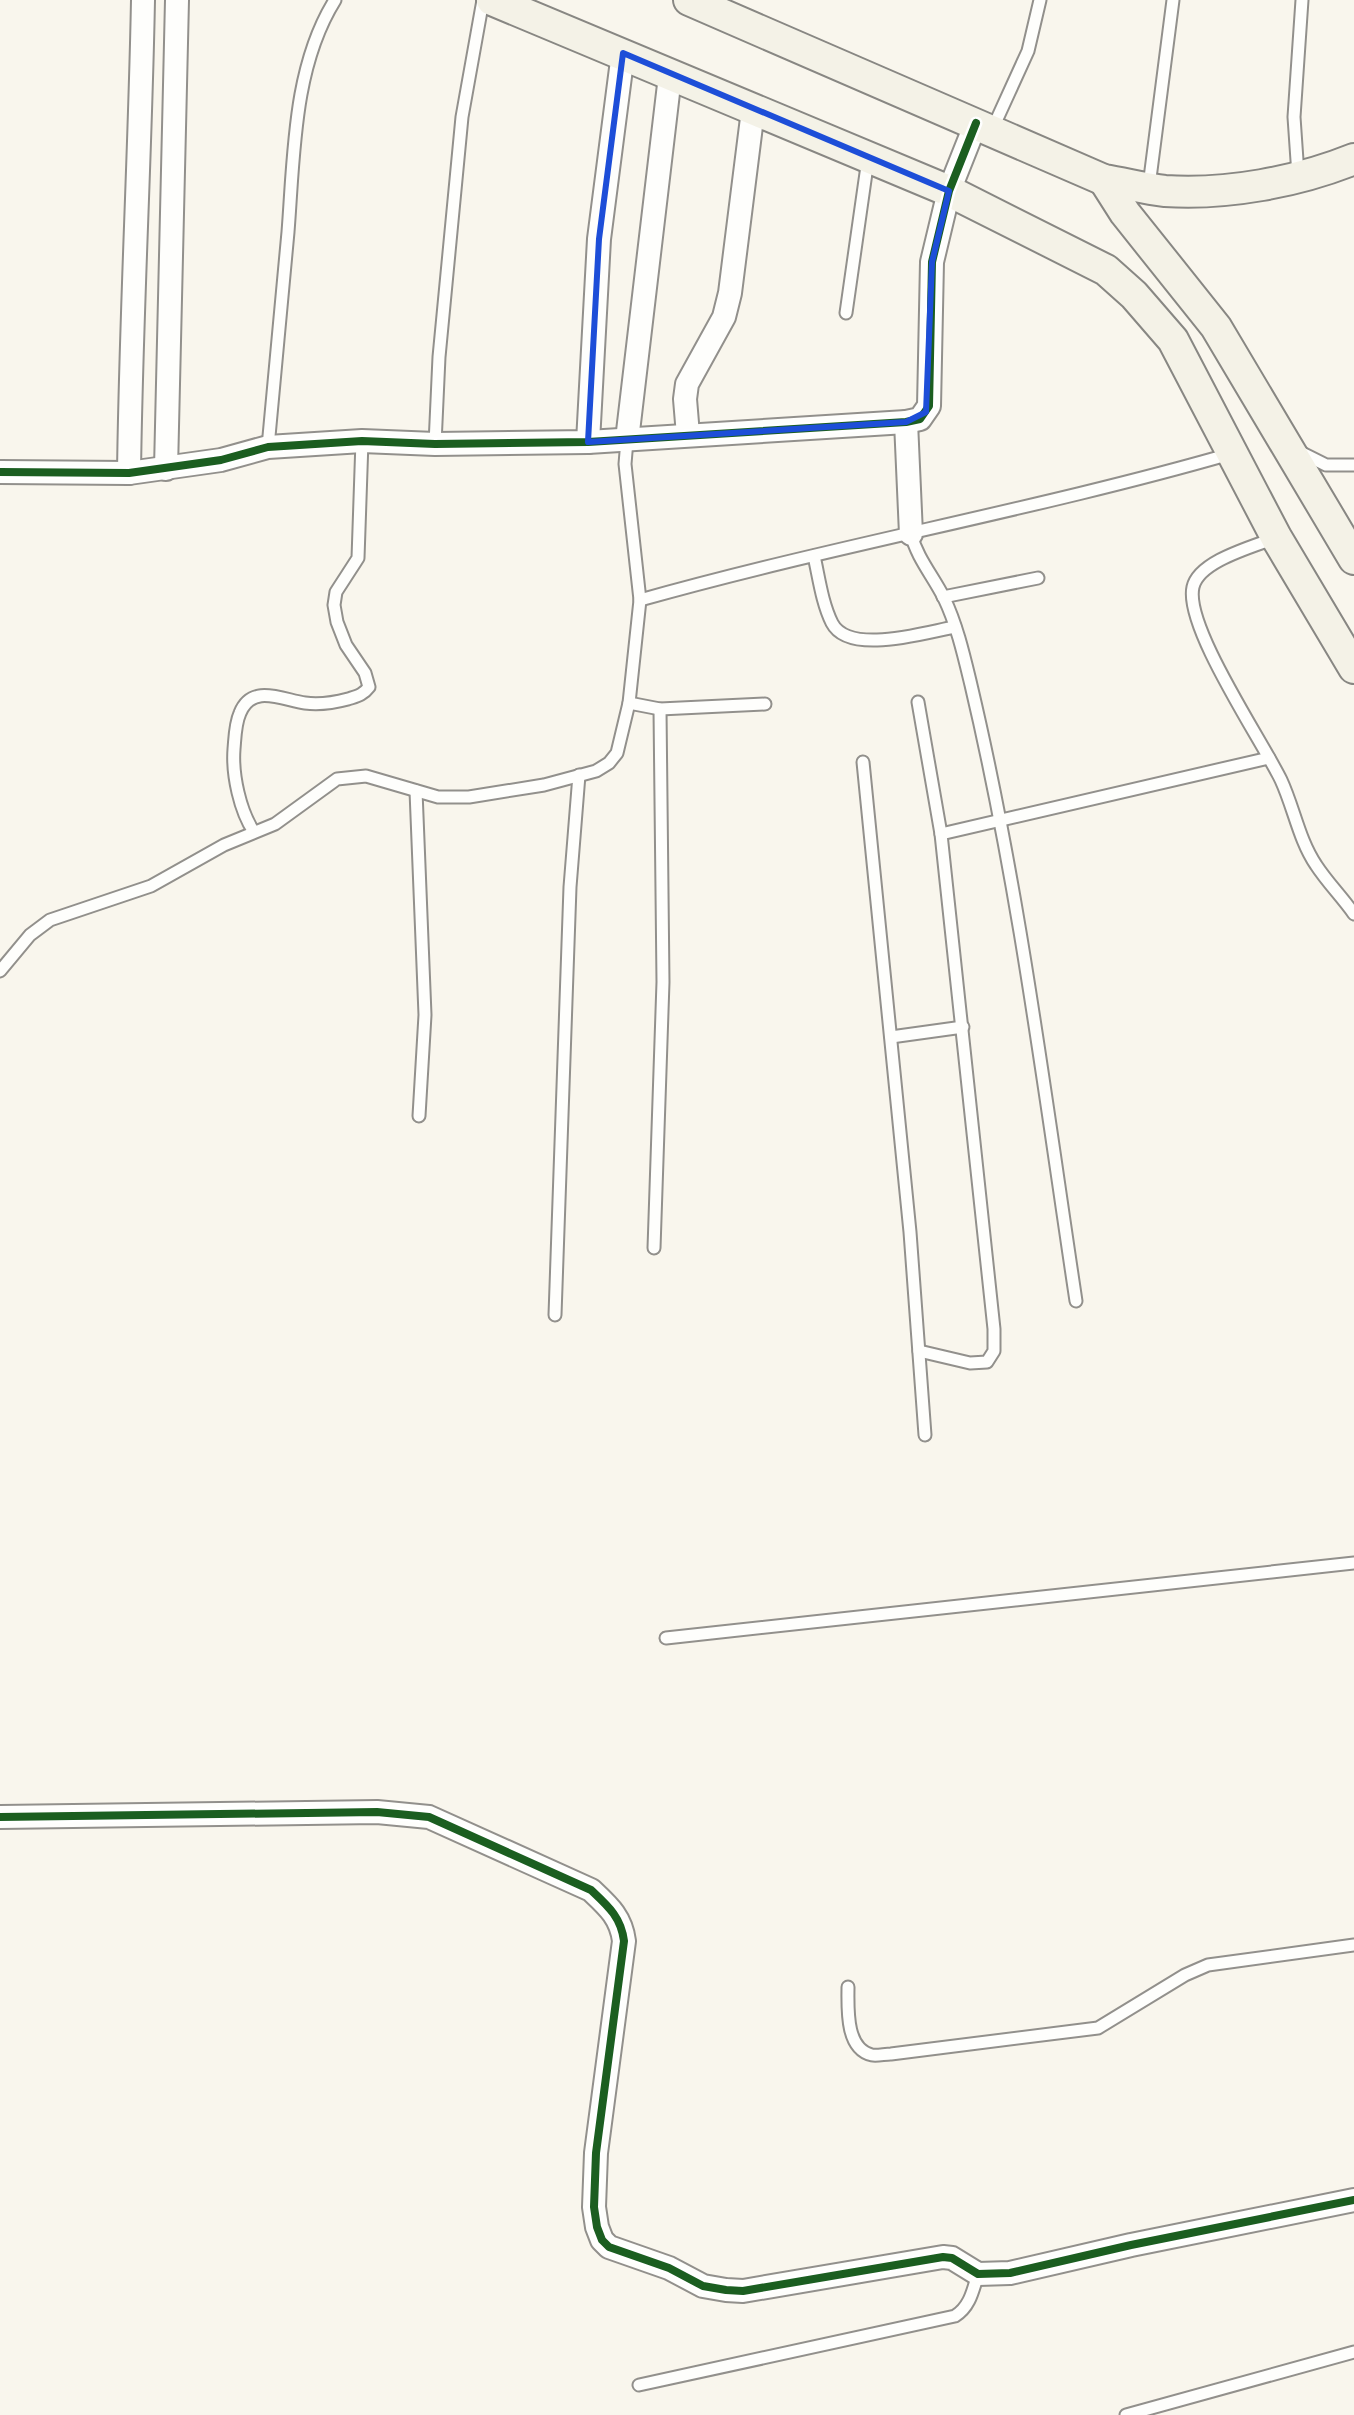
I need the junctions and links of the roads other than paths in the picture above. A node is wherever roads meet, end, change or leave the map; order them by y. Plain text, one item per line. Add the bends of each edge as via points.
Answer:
1 (143, 0) edge
2 (177, 0) edge
3 (335, 0) edge
4 (483, 0) edge
5 (492, 0) edge
6 (689, 0) edge
7 (1040, 0) edge
8 (1173, 0) edge
9 (1302, 0) edge
10 (623, 53) junction
11 (670, 76) junction
12 (753, 110) junction
13 (984, 127) junction
14 (868, 159) junction
15 (1354, 159) edge
16 (1298, 176) junction
17 (1104, 180) junction
18 (953, 183) junction
19 (1149, 188) junction
20 (846, 313) dead end
21 (906, 422) junction
22 (688, 435) junction
23 (627, 440) junction
24 (362, 441) junction
25 (588, 442) junction
26 (435, 444) junction
27 (1285, 444) junction
28 (268, 447) junction
29 (1233, 453) junction
30 (1354, 465) edge
31 (166, 469) junction
32 (0, 472) edge
33 (129, 473) junction
34 (1325, 511) junction
35 (1354, 529) edge
36 (911, 534) junction
37 (1276, 537) junction
38 (814, 556) junction
39 (1354, 559) edge
40 (1038, 578) dead end
41 (943, 597) junction
42 (640, 600) junction
43 (955, 627) junction
44 (1354, 668) edge
45 (918, 702) dead end
46 (629, 703) junction
47 (765, 704) dead end
48 (660, 709) junction
49 (1269, 758) junction
50 (863, 762) dead end
51 (579, 775) junction
52 (416, 791) junction
53 (1001, 823) junction
54 (254, 832) junction
55 (941, 834) junction
56 (1354, 914) edge
57 (0, 971) edge
58 (963, 1027) junction
59 (891, 1037) junction
60 (419, 1116) dead end
61 (654, 1248) dead end
62 (1076, 1301) dead end
63 (555, 1315) dead end
64 (919, 1351) junction
65 (925, 1435) dead end
66 (1354, 1563) edge
67 (666, 1638) dead end
68 (0, 1817) edge
69 (1354, 1945) edge
70 (848, 1987) dead end
71 (1354, 2200) edge
72 (978, 2274) junction
73 (1354, 2352) edge
74 (639, 2385) dead end
75 (1126, 2415) edge

1 - 33 street
2 - 31 street
3 - 28 lane via 312,48 298,118
4 - 26 lane via 462,117
5 - 10 street
6 - 13 street
7 - 13 lane via 1028,51
8 - 19 lane
9 - 16 lane via 1294,117
10 - 11 street
10 - 25 street via 599,239
11 - 12 street
11 - 23 street
12 - 14 street
12 - 22 street via 730,293 724,317 687,384
13 - 17 street
13 - 18 street
14 - 18 street
14 - 20 lane
15 - 16 street
16 - 19 street via 1252,186
17 - 19 street
17 - 27 street via 1216,327
18 - 21 street via 932,262 929,406 920,419
18 - 29 street via 1106,270 1134,295 1173,340
21 - 22 street
21 - 36 street
22 - 23 street
23 - 25 street
23 - 42 lane
24 - 26 street
24 - 28 street
24 - 54 lane via 358,558 336,592 334,605 346,645 369,687 359,696 331,704 271,695 245,703 234,757 244,812
25 - 26 street
27 - 30 lane via 1326,465
27 - 34 street
28 - 31 street
29 - 36 lane
29 - 37 street
31 - 33 street
32 - 33 street
34 - 35 lane
34 - 39 street
36 - 38 lane
36 - 41 lane
37 - 44 street
37 - 49 lane via 1199,574 1192,605 1202,634
38 - 42 lane
38 - 43 lane via 833,624 848,638 877,640
40 - 41 lane
41 - 43 lane
42 - 46 lane
43 - 53 lane
45 - 55 lane
46 - 48 lane
46 - 51 lane via 617,753 596,771
47 - 48 lane
48 - 61 lane via 663,982
49 - 53 lane
49 - 56 lane via 1316,866
50 - 59 lane
51 - 52 lane via 469,797
51 - 63 lane via 570,887
52 - 54 lane via 366,776 337,779 275,824
52 - 60 lane via 425,1015
53 - 55 lane
53 - 62 lane
54 - 57 lane via 151,886 50,920
55 - 58 lane
58 - 59 lane
58 - 64 lane via 994,1351 980,1364
59 - 64 lane
64 - 65 lane
66 - 67 lane
68 - 72 street via 409,1814 429,1817 591,1890 611,1908 624,1941 596,2153 594,2207 597,2227 609,2247 703,2286 726,2290 943,2257
69 - 70 lane via 1208,1965 1098,2028 891,2054 864,2051 851,2033
71 - 72 street via 1010,2273
72 - 74 lane via 968,2304 955,2316
73 - 75 lane

